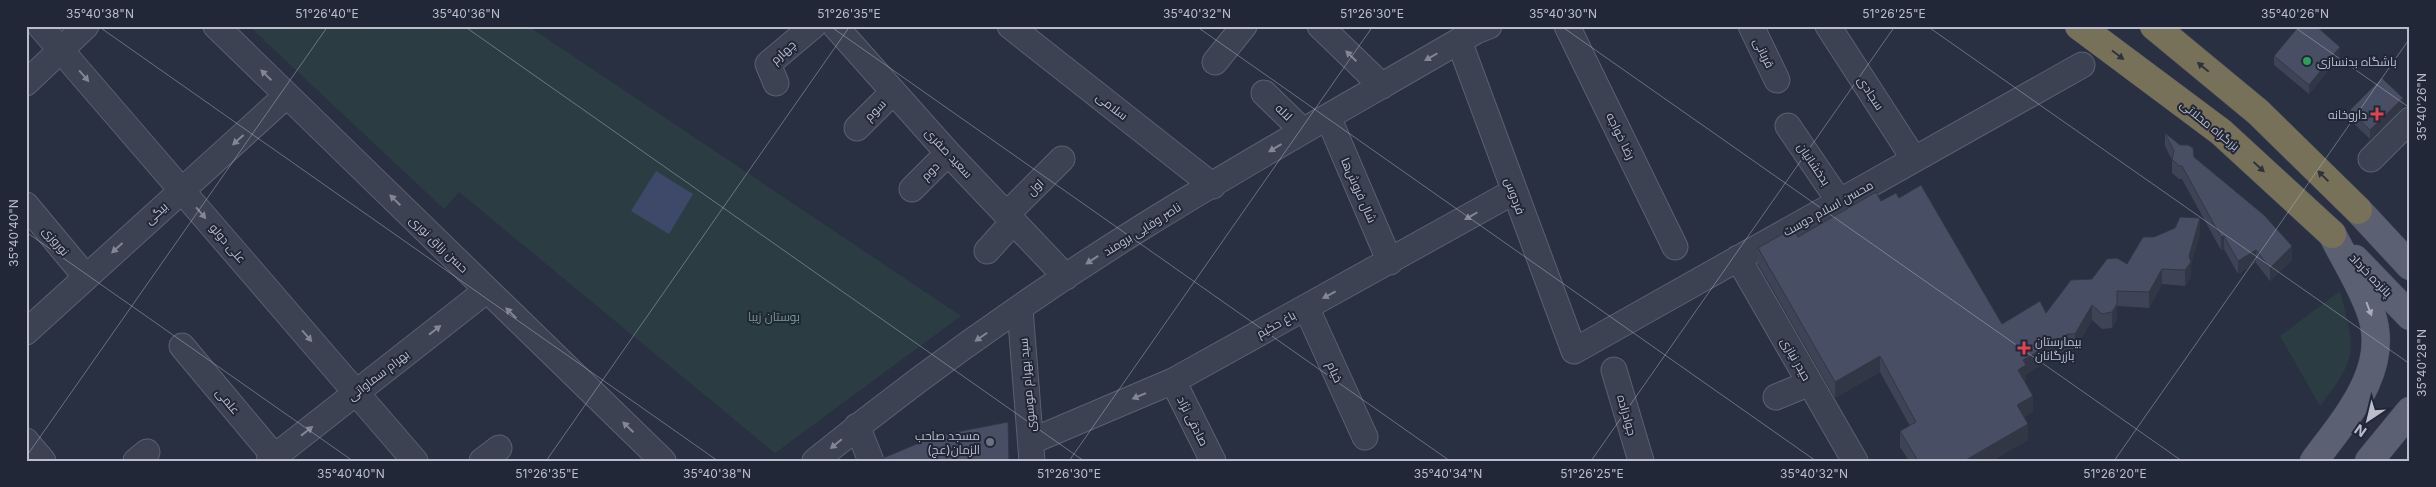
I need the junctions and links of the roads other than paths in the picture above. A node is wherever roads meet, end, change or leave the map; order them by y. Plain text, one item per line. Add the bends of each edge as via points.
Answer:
1 (40, 26) edge
2 (86, 26) edge
3 (216, 26) edge
4 (812, 26) edge
5 (835, 26) edge
6 (1010, 26) edge
7 (1244, 26) edge
8 (1320, 26) edge
9 (1489, 26) edge
10 (1567, 26) edge
11 (1751, 26) edge
12 (1828, 26) edge
13 (2079, 26) edge
14 (2154, 26) edge
15 (1459, 41) junction
16 (61, 50) junction
17 (1215, 62) dead end
18 (2082, 65) dead end
19 (1777, 80) dead end
20 (26, 83) edge
21 (776, 84) dead end
22 (1382, 86) junction
23 (893, 92) junction
24 (1264, 93) dead end
25 (287, 96) junction
26 (1328, 117) junction
27 (2410, 120) edge
28 (1788, 126) dead end
29 (857, 128) dead end
30 (1303, 131) junction
31 (948, 153) junction
32 (1062, 159) dead end
33 (1914, 159) junction
34 (2370, 159) dead end
35 (1213, 186) junction
36 (912, 189) dead end
37 (181, 190) junction
38 (1513, 192) junction
39 (1839, 201) junction
40 (26, 205) edge
41 (2358, 210) junction
42 (1010, 218) junction
43 (2332, 234) junction
44 (2410, 240) edge
45 (1675, 247) dead end
46 (987, 251) dead end
47 (1738, 258) junction
48 (1390, 262) junction
49 (2410, 266) edge
50 (86, 277) junction
51 (1066, 277) junction
52 (487, 290) junction
53 (1306, 307) junction
54 (1020, 309) junction
55 (2410, 316) edge
56 (26, 332) edge
57 (182, 346) dead end
58 (1574, 351) joint
59 (1614, 370) dead end
60 (1173, 381) junction
61 (1810, 383) junction
62 (356, 392) junction
63 (1776, 397) dead end
64 (2410, 411) edge
65 (857, 426) junction
66 (1365, 437) dead end
67 (26, 441) edge
68 (1032, 451) edge
69 (271, 458) edge
70 (43, 461) edge
71 (415, 461) edge
72 (663, 461) edge
73 (815, 461) edge
74 (871, 461) edge
75 (1213, 461) edge
76 (1640, 461) edge
77 (1855, 461) edge
78 (2314, 461) edge
79 (2369, 461) edge

1 - 16 street, علی دولو
2 - 16 street
25 -> 3 street, حسن رزاق نوری
4 - 21 street, چهارم via 768,64
5 - 23 street, سعید صفری
6 - 35 street, سلامی
7 - 17 street
22 -> 8 street
9 - 15 street, ناصر وفایی برومند
10 - 45 street, رضا خواجه
11 - 19 street, قربانی
12 - 33 street, سجادی
13 -> 43 highway, بزرگراه محلاتی via 2221,132
41 -> 14 highway via 2258,112
15 -> 22 street, ناصر وفایی برومند
15 - 38 street, فردوس
16 - 20 street
16 -> 37 street, علی دولو
18 - 33 street, محسن اسلام دوست
22 - 26 street, ناصر وفایی برومند
23 - 29 street, سوم
23 - 31 street, سعید صفری
24 - 30 street, لاله
25 -> 37 street, بیگی
52 -> 25 street, حسن رزاق نوری
26 - 30 street, ناصر وفایی برومند
26 - 48 street, شال فروش‌ها
27 - 34 street
28 - 39 street, بدخشانیان
30 -> 35 street, ناصر وفایی برومند
31 - 36 street, دوم
31 - 42 street, سعید صفری
32 - 42 street, اول
33 - 39 street, محسن اسلام دوست
35 -> 51 street, ناصر وفایی برومند
37 -> 50 street, بیگی
37 -> 62 street, علی دولو
38 -> 48 street, باغ حکیم
38 - 58 street, فردوس
39 - 47 street, محسن اسلام دوست
40 - 50 street, نوروزی
41 - 44 main road
41 - 49 main road
42 - 46 street, اول
42 - 51 street, سعید صفری
43 - 55 main road, پانزده خرداد
43 -> 78 main road via 2372,315 2375,354 2360,397
47 - 58 street, محسن اسلام دوست
47 - 61 street, حیدر نیازی
48 -> 53 street, باغ حکیم
50 - 56 street, بیگی
51 - 54 street, ناصر وفایی برومند
62 -> 52 street, بهرام سماواتی
72 -> 52 street, حسن رزاق نوری
53 - 60 street, باغ حکیم
53 - 66 street, خیام
54 -> 65 street, ناصر وفایی برومند
54 - 68 street, سید بهرام موسوی
57 - 69 street, علمی
59 - 76 street, جوادزاده
60 -> 68 street, باغ حکیم
60 - 75 street, صادقی نژاد
61 - 63 street
61 - 77 street, حیدر نیازی
69 -> 62 street, بهرام سماواتی
62 - 71 street, علی دولو
64 - 79 main road
65 -> 73 street, ناصر وفایی برومند
65 - 74 street
67 - 70 street

